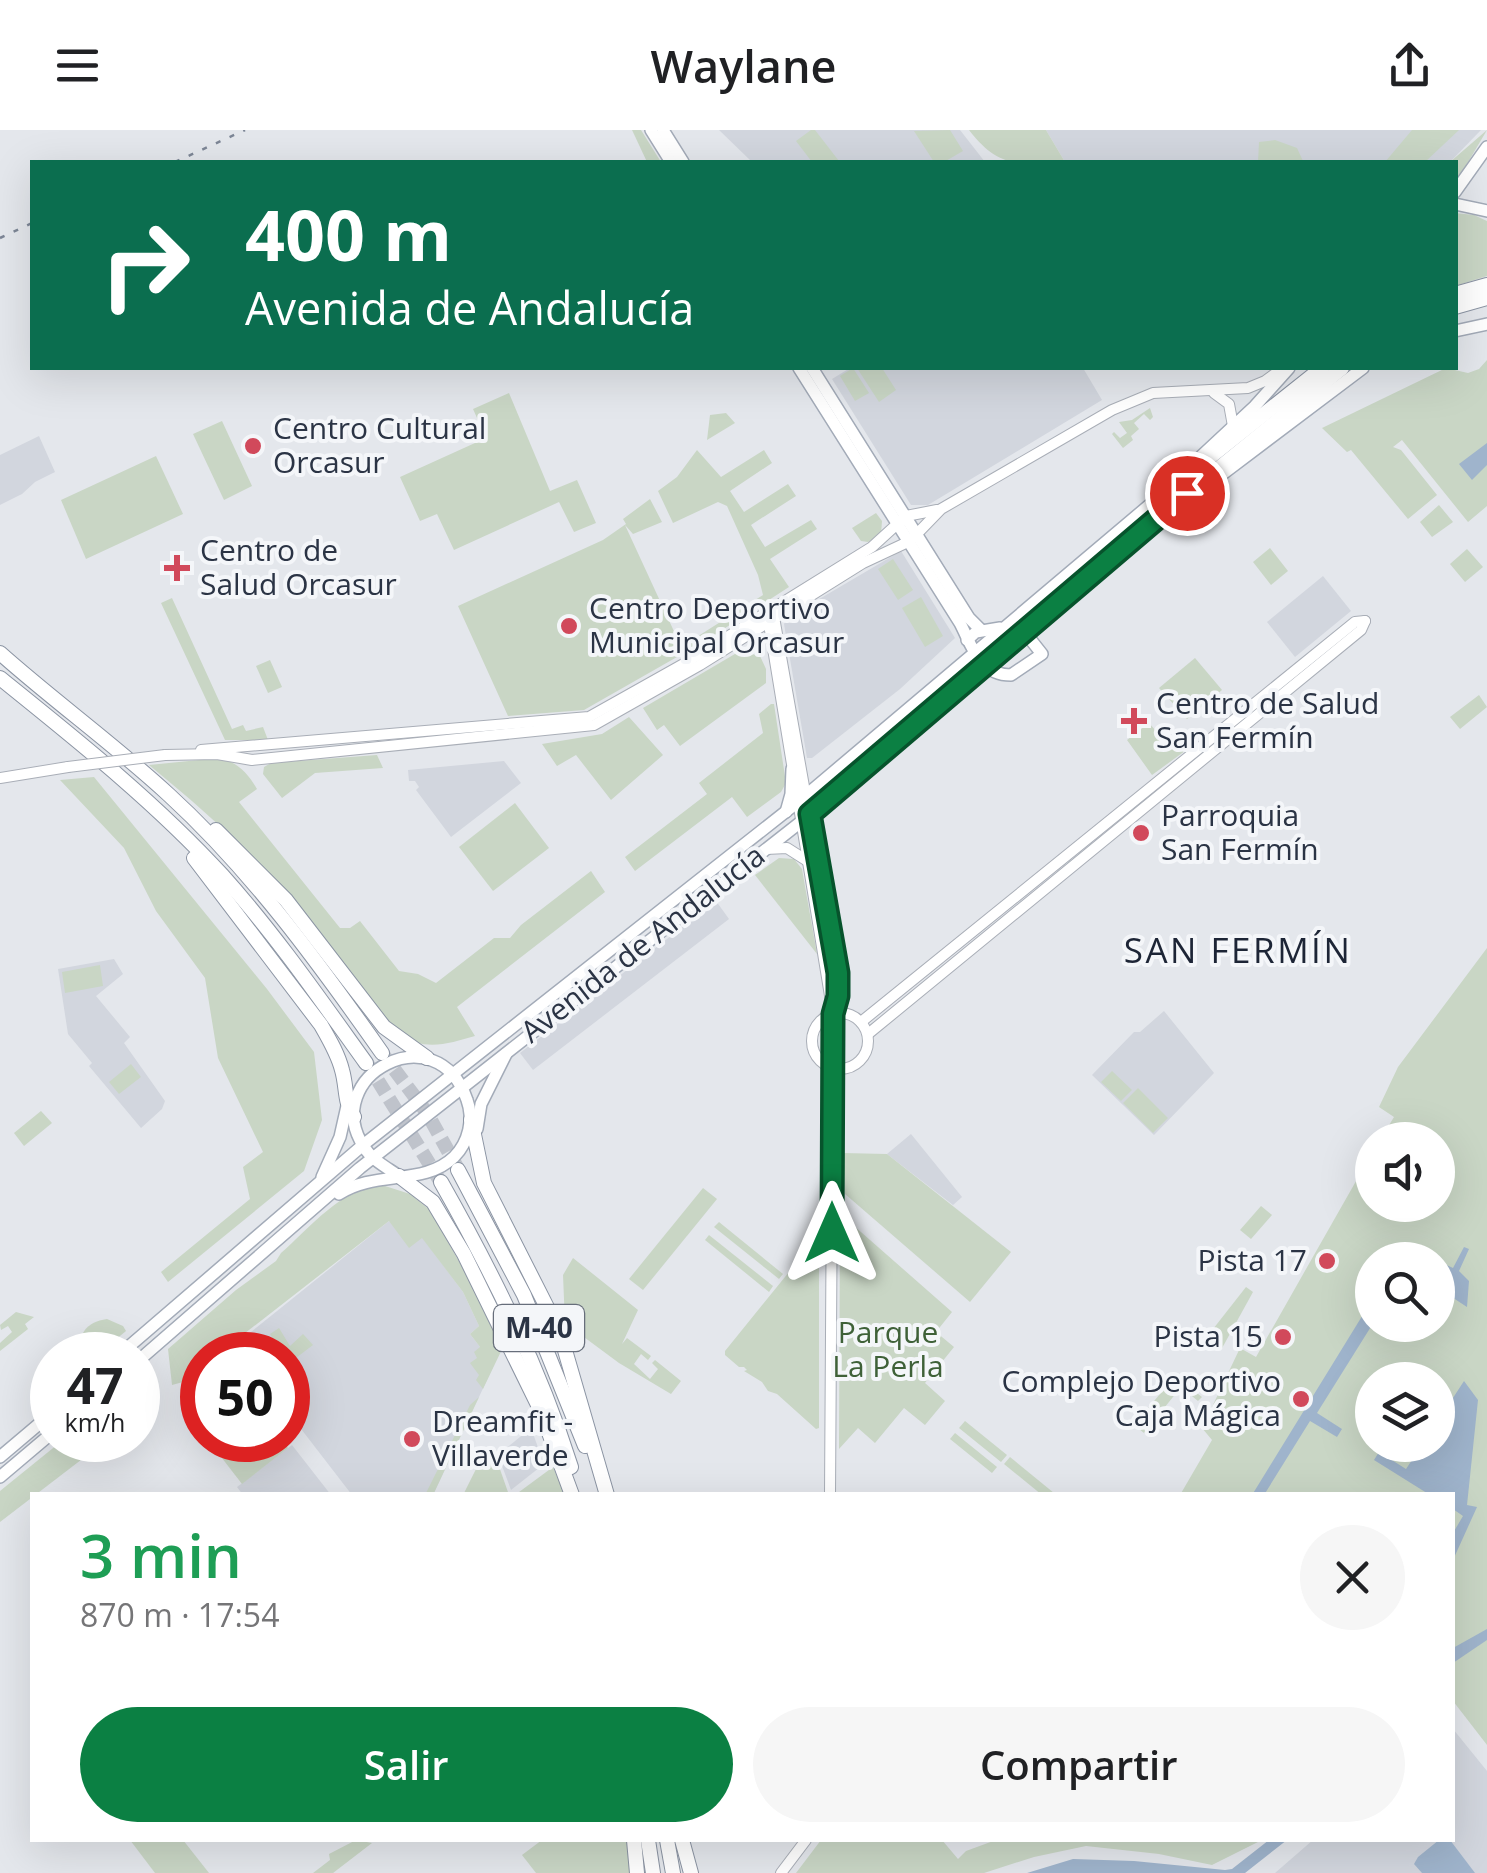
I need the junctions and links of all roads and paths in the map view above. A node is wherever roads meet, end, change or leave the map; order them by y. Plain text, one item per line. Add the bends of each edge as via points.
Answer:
1 (651, 130) edge
2 (663, 130) edge
3 (1487, 147) edge
4 (670, 160) edge
5 (683, 160) edge
6 (1458, 188) edge
7 (1458, 205) edge
8 (1487, 211) edge
9 (1487, 285) edge
10 (1458, 293) edge
11 (1487, 298) edge
12 (1458, 307) edge
13 (1487, 324) edge
14 (1458, 329) edge
15 (800, 370) edge
16 (813, 370) edge
17 (1282, 370) edge
18 (1284, 370) edge
19 (1320, 370) edge
20 (1340, 370) edge
21 (1361, 370) edge
22 (1203, 390) junction
23 (1233, 426) junction
24 (1162, 496) junction
25 (1165, 512) junction
26 (907, 521) junction
27 (908, 540) junction
28 (770, 618) junction
29 (1005, 626) junction
30 (1358, 626) dead end
31 (981, 630) junction
32 (1024, 630) junction
33 (968, 640) junction
34 (973, 652) junction
35 (0, 654) edge
36 (983, 664) junction
37 (0, 678) edge
38 (792, 769) junction
39 (0, 778) edge
40 (171, 797) junction
41 (802, 799) junction
42 (786, 812) junction
43 (806, 817) junction
44 (168, 821) junction
45 (765, 849) junction
46 (809, 862) junction
47 (1059, 870) junction
48 (833, 1014) junction
49 (861, 1022) junction
50 (868, 1034) junction
51 (509, 1048) junction
52 (382, 1053) tunnel mouth
53 (427, 1058) junction
54 (366, 1063) tunnel mouth
55 (834, 1069) junction
56 (450, 1074) junction
57 (461, 1086) junction
58 (351, 1111) junction
59 (471, 1120) junction
60 (476, 1143) junction
61 (363, 1145) junction
62 (372, 1158) junction
63 (458, 1170) tunnel mouth
64 (399, 1176) junction
65 (320, 1182) junction
66 (441, 1182) tunnel mouth
67 (311, 1213) junction
68 (146, 1332) edge
69 (160, 1342) edge
70 (30, 1432) edge
71 (30, 1451) edge
72 (0, 1457) edge
73 (0, 1476) edge
74 (571, 1492) edge
75 (579, 1492) edge
76 (602, 1492) edge
77 (602, 1492) edge
78 (830, 1492) edge
79 (634, 1842) edge
80 (648, 1842) edge
81 (666, 1842) edge
82 (683, 1842) edge
83 (805, 1842) edge
84 (637, 1873) edge
85 (653, 1873) edge
86 (673, 1873) edge
87 (691, 1873) edge
88 (782, 1873) edge

1 - 4 main road
2 - 5 main road
3 - 6 main road
7 - 8 main road
9 - 10 highway
11 - 12 highway
13 - 14 main road
15 - 26 main road
16 - 26 main road
17 - 22 street via 1254,386
18 - 23 main road
19 - 24 highway, Avenida de Andalucía
20 - 25 highway, Avenida de Andalucía
21 - 25 main road
22 - 23 street via 1229,404
22 - 26 street via 1132,400 941,509
23 - 24 main road
24 - 29 main road, Avenida de Andalucía
25 - 32 main road, Avenida de Andalucía
26 - 27 main road
26 - 27 street
26 - 27 street via 890,540
26 - 28 street
27 - 28 street
27 - 31 main road
27 - 33 main road
28 - 38 street
28 - 39 street, bridge via 589,717 215,747
28 - 41 street
29 - 31 main road
29 - 32 main road
29 - 34 main road, Avenida de Andalucía
30 - 47 street
31 - 33 main road
32 - 36 main road, Avenida de Andalucía
32 - 36 main road via 1042,654 1010,674
33 - 34 main road
34 - 36 main road
34 - 41 main road, Avenida de Andalucía
35 - 40 highway
36 - 43 main road, Avenida de Andalucía
37 - 44 highway
38 - 41 street
38 - 42 main road
40 - 52 highway via 259,890
40 - 53 highway via 244,856 384,1027
41 - 42 main road, Avenida de Andalucía
41 - 43 street
42 - 56 main road, Avenida de Andalucía
43 - 45 main road, Avenida de Andalucía
43 - 46 street
43 - 48 street via 838,973
44 - 54 highway via 262,922
44 - 58 highway via 321,1025 343,1071
45 - 46 street via 787,848
45 - 51 main road, Avenida de Andalucía
46 - 48 street
47 - 49 street
47 - 50 street
48 - 49 street
48 - 55 street
48 - 55 street via 818,1024 812,1041 818,1059
49 - 50 street
50 - 55 street via 861,1061
51 - 57 main road, Avenida de Andalucía
51 - 60 main road via 480,1104
53 - 56 main road
53 - 58 main road, Avenida de Andalucía via 395,1059 377,1068
55 - 78 street
56 - 57 main road
56 - 61 main road, Avenida de Andalucía
57 - 59 main road
57 - 62 main road, Avenida de Andalucía
58 - 61 main road
58 - 65 main road, Avenida de Andalucía
59 - 60 highway
59 - 64 main road, Avenida de Andalucía via 454,1157 428,1172
60 - 76 highway via 484,1183 560,1333
61 - 62 main road
61 - 65 main road, Avenida de Andalucía
62 - 64 main road
62 - 67 main road, Avenida de Andalucía
63 - 77 highway, M-40 via 544,1341
64 - 67 main road, Avenida de Andalucía via 350,1186
64 - 74 highway via 433,1202 464,1254 542,1411
65 - 68 main road, Avenida de Andalucía
66 - 75 highway, M-40 via 518,1328
67 - 69 main road, Avenida de Andalucía
70 - 72 main road
71 - 73 main road
79 - 84 highway
80 - 85 highway
81 - 86 highway
82 - 87 highway
83 - 88 street

